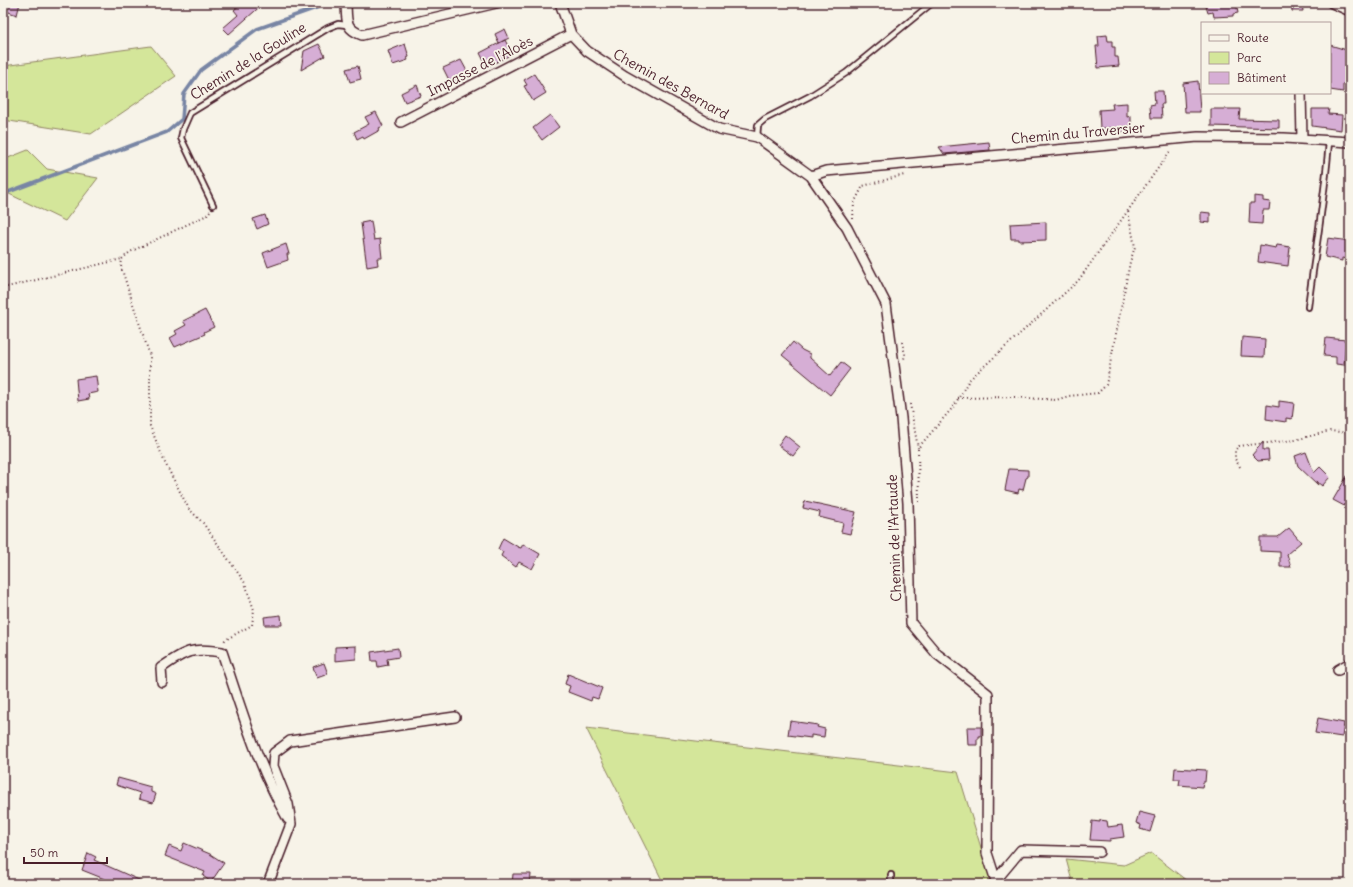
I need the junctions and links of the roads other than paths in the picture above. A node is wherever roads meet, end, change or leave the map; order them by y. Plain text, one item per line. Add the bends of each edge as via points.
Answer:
1 (346, 3) edge
2 (496, 3) edge
3 (560, 3) edge
4 (932, 3) edge
5 (1332, 3) edge
6 (1350, 11) edge
7 (347, 25) junction
8 (571, 34) junction
9 (1301, 94) edge
10 (401, 122) dead end
11 (756, 137) junction
12 (1302, 139) junction
13 (1329, 141) junction
14 (1350, 142) edge
15 (811, 176) junction
16 (213, 205) road end
17 (1308, 307) dead end
18 (1350, 663) edge
19 (1338, 670) dead end
20 (162, 682) dead end
21 (455, 717) dead end
22 (291, 824) junction
23 (1099, 852) dead end
24 (891, 875) dead end
25 (996, 882) edge
26 (268, 884) edge
27 (891, 884) edge

1 - 7 street
2 - 7 street via 362,35 352,31
3 - 8 street, Chemin des Bernard
4 - 11 lane via 846,73 810,96 765,119 758,125
5 - 6 street
7 - 16 lane, Chemin de la Gouline via 338,24 328,28 190,113 182,129 181,138
8 - 10 street, Impasse de l'Aloès
8 - 11 street, Chemin des Bernard via 587,51 625,76 719,129
9 - 12 street
11 - 15 street, Chemin des Bernard
12 - 13 street, Chemin du Traversier
12 - 15 street, Chemin du Traversier via 1179,138 826,171
13 - 14 street, Chemin du Traversier
13 - 17 lane via 1326,183
15 - 25 street, Chemin de l'Artaude via 847,228 886,304 901,418 908,503 911,623 937,654 988,694 987,853
18 - 19 street
20 - 22 street via 160,668 182,653 202,649 222,652 255,749 278,802
21 - 22 street via 290,741 274,753 273,766 288,804
22 - 26 street
23 - 25 street via 1021,850
24 - 27 lane

